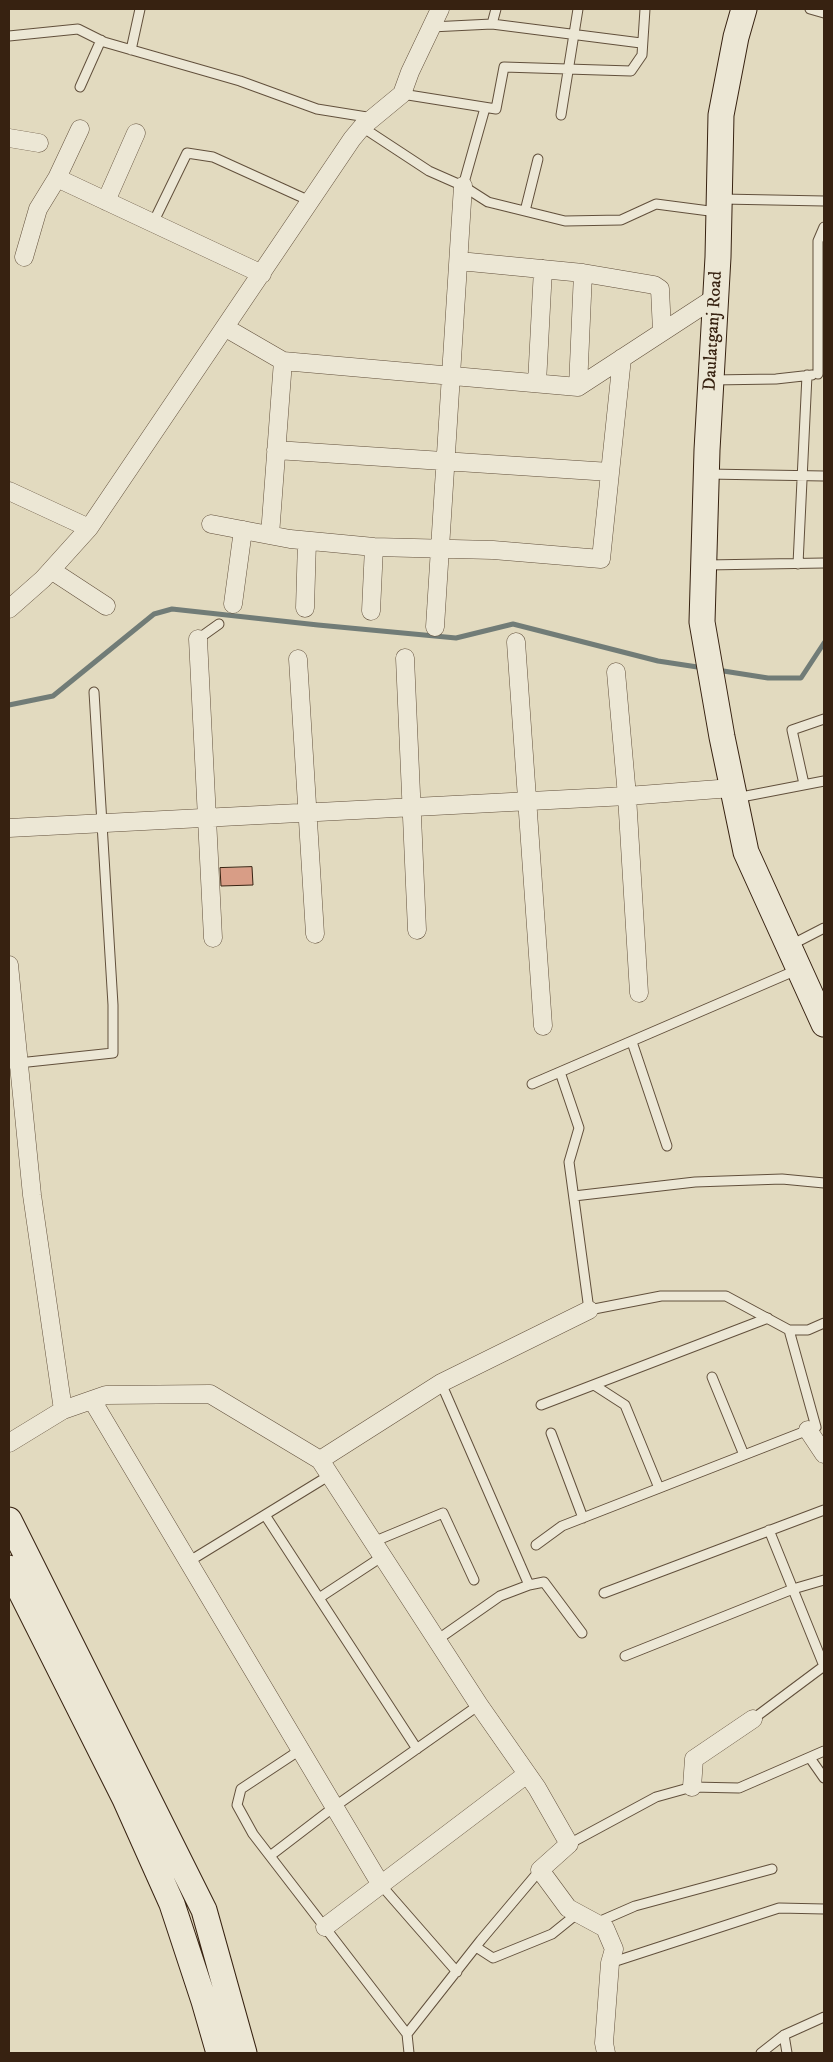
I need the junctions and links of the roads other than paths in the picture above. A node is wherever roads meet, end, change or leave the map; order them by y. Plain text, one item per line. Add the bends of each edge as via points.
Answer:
1 (140, 9) edge
2 (440, 9) edge
3 (496, 9) edge
4 (578, 9) edge
5 (645, 9) edge
6 (744, 9) edge
7 (810, 9) edge
8 (824, 13) edge
9 (492, 24) junction
10 (431, 27) junction
11 (9, 36) edge
12 (573, 36) junction
13 (101, 40) junction
14 (641, 43) junction
15 (131, 50) junction
16 (568, 69) junction
17 (80, 87) dead end
18 (402, 94) junction
19 (485, 108) junction
20 (561, 115) dead end
21 (368, 122) junction
22 (80, 129) dead end
23 (136, 133) dead end
24 (9, 138) edge
25 (39, 144) dead end
26 (538, 160) dead end
27 (57, 178) junction
28 (463, 186) junction
29 (106, 201) junction
30 (310, 201) junction
31 (824, 201) edge
32 (719, 206) junction
33 (526, 211) junction
34 (153, 223) junction
35 (824, 227) edge
36 (24, 256) dead end
37 (459, 261) junction
38 (543, 269) junction
39 (583, 273) junction
40 (262, 274) junction
41 (716, 296) junction
42 (226, 328) junction
43 (662, 332) junction
44 (622, 358) junction
45 (283, 361) junction
46 (821, 374) edge
47 (807, 375) junction
48 (452, 376) junction
49 (711, 380) junction
50 (537, 383) junction
51 (578, 387) junction
52 (276, 450) junction
53 (446, 461) junction
54 (610, 472) junction
55 (706, 474) junction
56 (803, 476) junction
57 (824, 476) edge
58 (9, 491) edge
59 (211, 524) dead end
60 (89, 528) junction
61 (243, 530) junction
62 (270, 535) junction
63 (308, 540) junction
64 (374, 547) junction
65 (440, 549) junction
66 (824, 563) edge
67 (798, 564) junction
68 (704, 565) junction
69 (51, 570) junction
70 (233, 604) dead end
71 (106, 606) dead end
72 (305, 608) dead end
73 (9, 609) edge
74 (371, 611) dead end
75 (219, 624) dead end
76 (435, 627) dead end
77 (198, 639) joint
78 (516, 642) dead end
79 (405, 658) dead end
80 (298, 659) dead end
81 (616, 672) dead end
82 (94, 692) dead end
83 (824, 719) edge
84 (824, 781) edge
85 (804, 784) junction
86 (733, 794) junction
87 (627, 796) junction
88 (527, 800) junction
89 (412, 806) junction
90 (307, 812) junction
91 (207, 817) junction
92 (102, 823) junction
93 (9, 828) edge
94 (824, 928) edge
95 (417, 930) dead end
96 (315, 934) dead end
97 (212, 938) dead end
98 (789, 947) junction
99 (9, 965) edge
100 (799, 969) junction
101 (639, 993) dead end
102 (823, 1016) edge
103 (543, 1026) dead end
104 (632, 1042) junction
105 (14, 1064) edge
106 (560, 1072) junction
107 (532, 1084) dead end
108 (667, 1146) dead end
109 (824, 1183) edge
110 (574, 1196) junction
111 (589, 1310) junction
112 (768, 1318) junction
113 (824, 1323) edge
114 (789, 1330) junction
115 (712, 1377) dead end
116 (441, 1384) junction
117 (594, 1385) junction
118 (92, 1400) junction
119 (541, 1405) dead end
120 (63, 1410) junction
121 (808, 1430) junction
122 (551, 1434) dead end
123 (9, 1443) edge
124 (824, 1454) edge
125 (744, 1455) junction
126 (320, 1460) junction
127 (330, 1475) junction
128 (659, 1488) junction
129 (824, 1510) edge
130 (265, 1515) junction
131 (583, 1518) junction
132 (9, 1520) edge
133 (769, 1530) junction
134 (536, 1545) dead end
135 (378, 1549) junction
136 (188, 1562) junction
137 (9, 1568) edge
138 (474, 1580) dead end
139 (824, 1580) edge
140 (530, 1585) junction
141 (793, 1589) junction
142 (604, 1593) dead end
143 (319, 1598) junction
144 (582, 1633) dead end
145 (437, 1640) junction
146 (625, 1656) dead end
147 (824, 1666) edge
148 (479, 1705) junction
149 (753, 1719) joint
150 (417, 1749) junction
151 (300, 1750) junction
152 (824, 1751) edge
153 (810, 1758) junction
154 (527, 1774) junction
155 (824, 1778) edge
156 (692, 1787) junction
157 (334, 1806) junction
158 (569, 1844) junction
159 (270, 1856) junction
160 (772, 1869) dead end
161 (540, 1870) junction
162 (381, 1885) junction
163 (824, 1909) edge
164 (578, 1913) junction
165 (596, 1923) junction
166 (325, 1927) junction
167 (476, 1947) junction
168 (610, 1963) junction
169 (456, 1972) junction
170 (824, 2018) edge
171 (407, 2034) junction
172 (784, 2035) junction
173 (219, 2053) edge
174 (244, 2053) edge
175 (409, 2053) edge
176 (606, 2053) edge
177 (761, 2053) edge
178 (787, 2053) edge

1 - 15 lane
2 - 10 street
3 - 9 lane
4 - 12 lane
5 - 14 lane
6 - 32 main road, Daulatganj Road via 721,115
7 - 8 lane
9 - 10 lane
9 - 12 lane
10 - 18 street
11 - 13 lane via 78,29
12 - 14 lane
12 - 16 lane
13 - 15 lane
13 - 17 lane
14 - 16 lane via 642,55 632,71
15 - 21 lane
16 - 19 lane via 504,67 496,109
16 - 20 lane
18 - 19 lane
18 - 21 street
19 - 28 lane
21 - 28 lane via 429,171
21 - 30 street via 352,139
22 - 27 street
23 - 29 street
24 - 25 street
26 - 33 lane
27 - 29 street
27 - 36 street via 38,209
28 - 33 lane via 488,202
28 - 37 street
29 - 34 street
30 - 34 lane via 213,157 187,153
30 - 40 street
31 - 32 lane
32 - 33 lane via 656,204 621,220 565,220
32 - 41 main road, Daulatganj Road
34 - 40 street
35 - 46 lane via 818,241
37 - 38 street
37 - 48 street
38 - 39 street
38 - 50 street
39 - 43 street via 654,285 660,290
39 - 51 street
40 - 42 street
41 - 43 street
41 - 49 main road, Daulatganj Road
42 - 45 street
42 - 60 street
43 - 44 street
44 - 51 street
44 - 54 street
45 - 48 street
45 - 52 street
46 - 47 lane
47 - 49 lane
47 - 56 lane
48 - 50 street
48 - 53 street
49 - 55 main road, Daulatganj Road
50 - 51 street
52 - 53 street
52 - 62 street
53 - 54 street
53 - 65 street
54 - 65 street via 601,559
55 - 56 lane
55 - 68 main road, Daulatganj Road
56 - 57 lane
56 - 67 lane
58 - 60 street
59 - 61 street
60 - 69 street
61 - 62 street
61 - 70 street
62 - 63 street
63 - 64 street
63 - 72 street
64 - 65 street
64 - 74 street
65 - 76 street
66 - 67 lane
67 - 68 lane
68 - 86 main road, Daulatganj Road via 702,622
69 - 71 street
69 - 73 street
75 - 77 lane
77 - 91 street
78 - 88 street
79 - 89 street
80 - 90 street
81 - 87 street
82 - 92 lane
83 - 85 lane via 792,730
84 - 85 lane
85 - 86 lane
86 - 87 street
86 - 98 main road, Daulatganj Road via 746,852
87 - 88 street
87 - 101 street
88 - 89 street
88 - 103 street
89 - 90 street
89 - 95 street
90 - 91 street
90 - 96 street
91 - 92 street
91 - 97 street
92 - 93 street
92 - 105 lane via 114,1005 113,1053
94 - 98 lane
98 - 100 main road, Daulatganj Road
99 - 105 street
100 - 102 main road, Daulatganj Road
100 - 104 lane
104 - 106 lane
104 - 108 lane
105 - 120 street
106 - 107 lane
106 - 110 lane via 579,1128 569,1162
109 - 110 lane via 782,1179 695,1182
110 - 111 lane
111 - 112 lane via 660,1296 726,1296
111 - 116 street
112 - 114 lane
112 - 117 lane
113 - 114 lane via 808,1330
114 - 121 lane via 816,1427
115 - 125 lane
116 - 126 street
116 - 140 lane
117 - 119 lane
117 - 128 lane via 625,1405
118 - 120 street
118 - 126 street via 106,1395 210,1394
118 - 136 street
120 - 123 street
121 - 124 street
121 - 125 lane
122 - 131 lane
125 - 128 lane
126 - 127 street
127 - 130 lane
127 - 135 street
128 - 131 lane
129 - 133 lane
130 - 136 lane
130 - 143 lane
131 - 134 lane via 562,1526
132 - 174 main road via 204,1910
133 - 141 lane
133 - 142 lane
135 - 138 lane via 443,1513
135 - 143 lane
135 - 145 street
136 - 151 street
137 - 173 main road via 125,1799 172,1904
139 - 141 lane
140 - 144 lane via 544,1582
140 - 145 lane via 500,1596
141 - 146 lane
141 - 147 lane
143 - 150 lane
145 - 148 street
147 - 149 lane
148 - 150 lane
148 - 154 street
149 - 156 street via 694,1759
150 - 157 lane
151 - 157 street
151 - 159 lane via 240,1789 237,1804 253,1834
152 - 153 lane
153 - 155 lane
153 - 156 lane via 739,1788
154 - 158 street
154 - 162 street
156 - 158 lane via 656,1797
157 - 159 lane
157 - 162 street
158 - 161 street
159 - 166 lane
160 - 165 lane via 635,1906
161 - 164 street via 568,1908
161 - 167 lane
162 - 166 street
162 - 169 lane
163 - 168 lane via 779,1908
164 - 165 street
164 - 167 lane via 552,1934 493,1958
165 - 168 street via 605,1928 614,1949
166 - 171 lane
167 - 169 lane
168 - 176 street
169 - 171 lane
170 - 172 lane
171 - 175 lane
172 - 177 lane
172 - 178 lane

